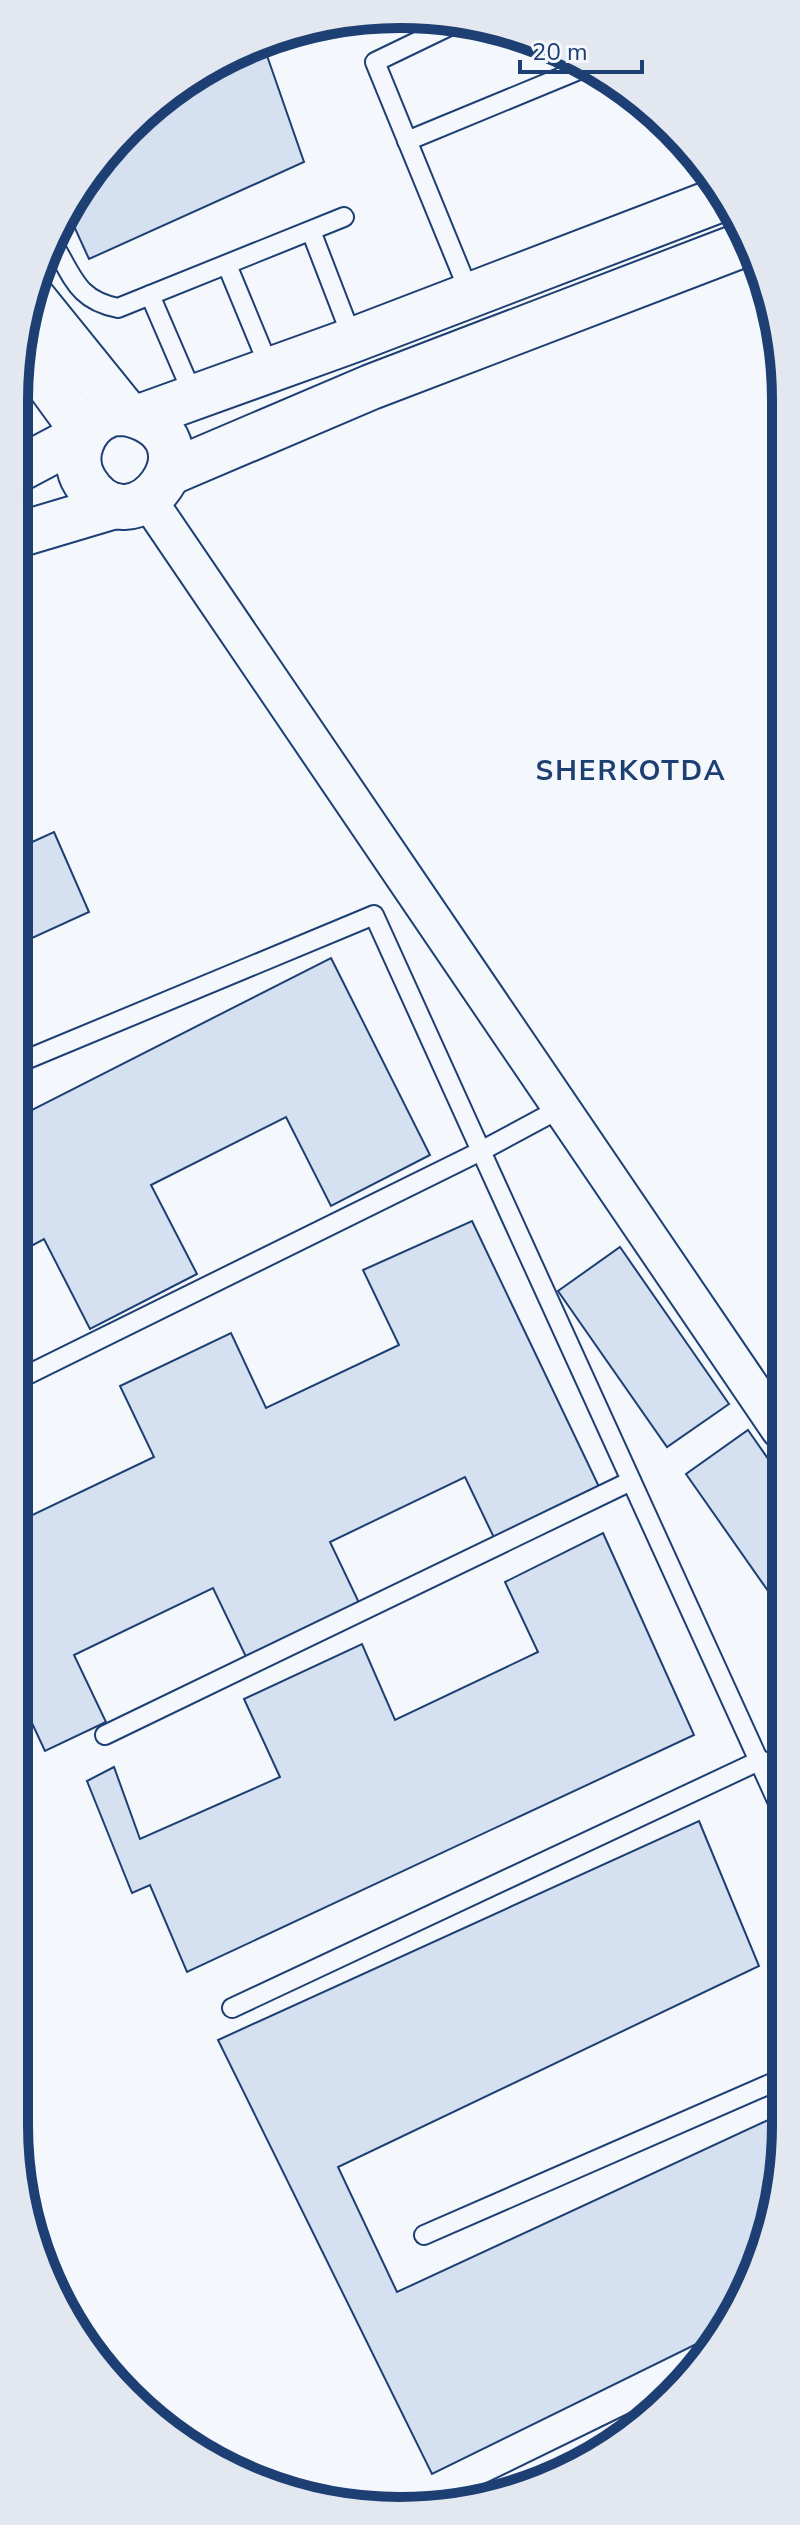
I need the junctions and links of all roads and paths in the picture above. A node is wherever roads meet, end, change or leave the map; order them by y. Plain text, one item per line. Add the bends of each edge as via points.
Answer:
1 (441, 30) edge
2 (575, 72) edge
3 (407, 141) junction
4 (714, 202) edge
5 (344, 217) dead end
6 (311, 231) junction
7 (739, 246) edge
8 (58, 253) edge
9 (227, 265) junction
10 (470, 294) junction
11 (150, 295) junction
12 (40, 306) edge
13 (353, 340) junction
14 (30, 359) edge
15 (270, 369) junction
16 (194, 397) junction
17 (134, 414) junction
18 (85, 434) junction
19 (28, 464) edge
20 (144, 493) junction
21 (28, 532) edge
22 (28, 1059) edge
23 (561, 1108) junction
24 (481, 1151) junction
25 (28, 1375) edge
26 (772, 1418) edge
27 (631, 1481) junction
28 (105, 1735) dead end
29 (761, 1760) junction
30 (772, 1788) edge
31 (232, 2008) dead end
32 (772, 2083) edge
33 (424, 2235) dead end

1 - 3 lane via 375,62
2 - 3 lane
3 - 10 lane
4 - 10 main road
5 - 6 lane
6 - 9 lane
6 - 13 lane
7 - 20 main road via 371,387
8 - 11 lane via 82,293 100,304 118,308
9 - 11 lane
9 - 15 lane
10 - 13 main road
11 - 16 lane
12 - 17 main road
13 - 15 main road
14 - 18 main road
15 - 16 main road
16 - 17 main road
17 - 18 main road via 109,415
17 - 20 main road via 156,425 170,451
18 - 19 main road
18 - 20 main road via 78,462 91,492 99,499
20 - 21 main road
20 - 23 street
22 - 24 lane via 374,915
23 - 24 lane
23 - 26 street
24 - 25 lane
24 - 27 lane
27 - 28 lane
27 - 29 lane
29 - 30 lane
29 - 31 lane
32 - 33 lane

